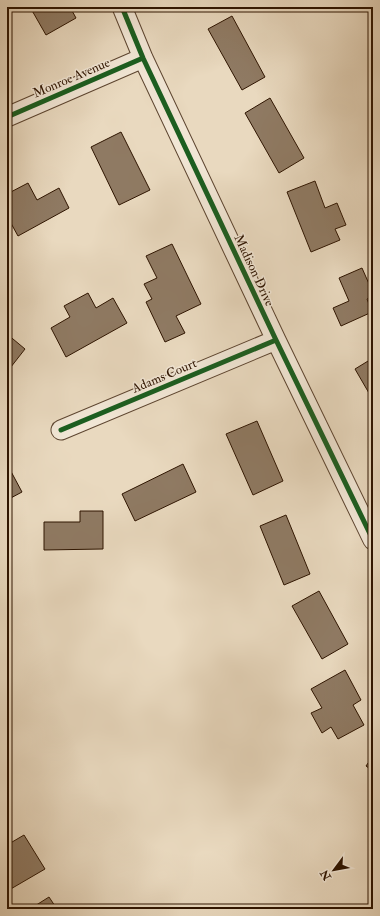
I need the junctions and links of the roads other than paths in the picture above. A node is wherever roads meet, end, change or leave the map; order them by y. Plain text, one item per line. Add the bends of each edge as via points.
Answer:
1 (122, 7) edge
2 (143, 58) junction
3 (7, 117) edge
4 (276, 340) junction
5 (61, 430) dead end
6 (373, 540) edge

1 - 2 street, Madison Drive
2 - 3 street, Monroe Avenue
2 - 4 street, Madison Drive
4 - 5 street, Adams Court
4 - 6 street, Madison Drive

